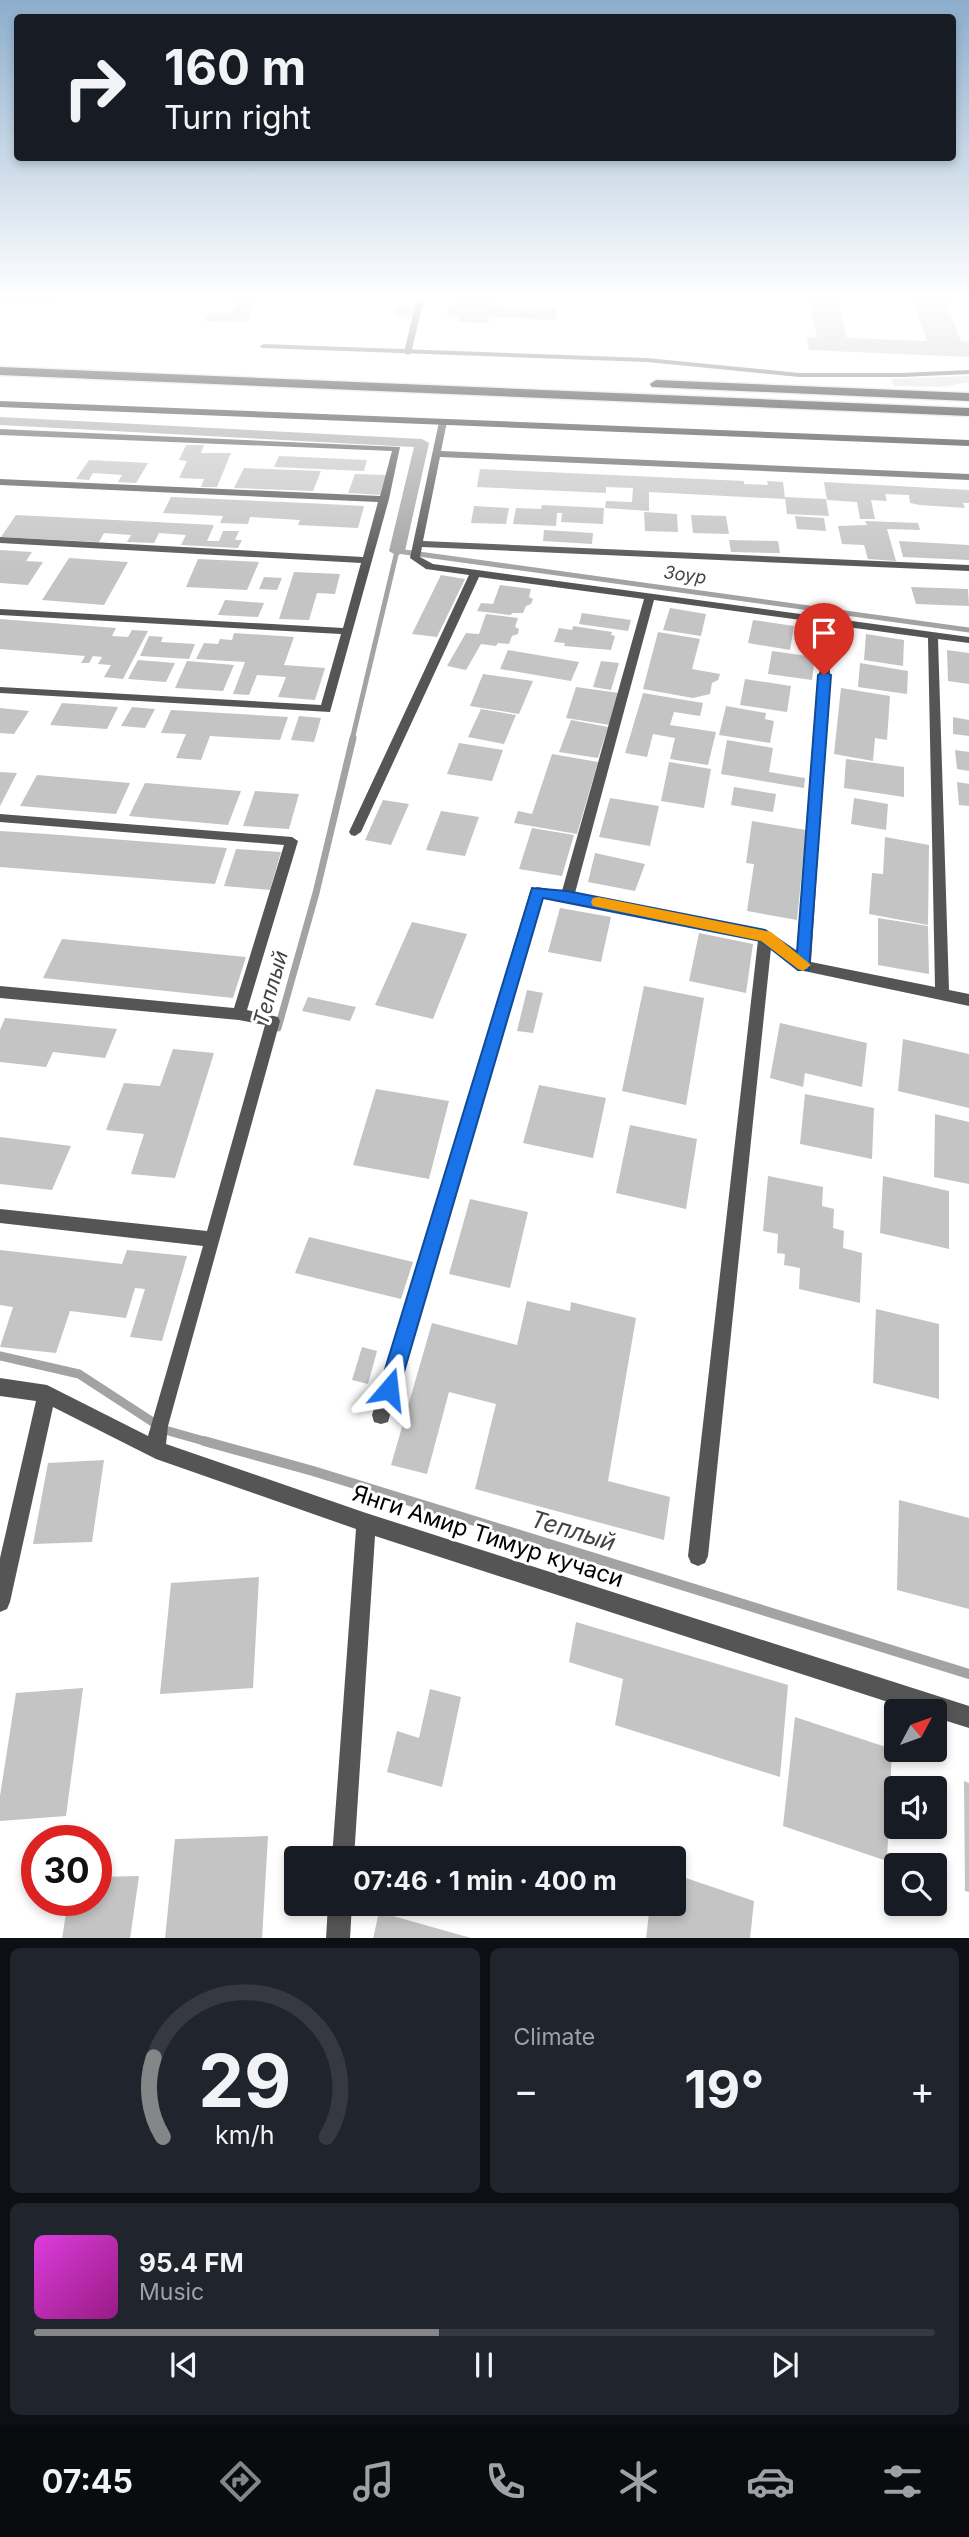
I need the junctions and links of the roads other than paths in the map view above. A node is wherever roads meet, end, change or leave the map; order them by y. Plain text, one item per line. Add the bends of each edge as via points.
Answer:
1 (459, 390) edge
2 (814, 390) edge
3 (969, 397) edge
4 (0, 404) edge
5 (969, 412) edge
6 (443, 422) junction
7 (0, 432) edge
8 (969, 443) edge
9 (439, 454) junction
10 (969, 477) edge
11 (0, 482) edge
12 (384, 499) junction
13 (0, 540) edge
14 (418, 544) junction
15 (367, 560) junction
16 (969, 568) edge
17 (475, 574) junction
18 (650, 597) junction
19 (0, 612) edge
20 (828, 622) junction
21 (347, 631) junction
22 (933, 634) junction
23 (969, 640) edge
24 (0, 690) edge
25 (0, 818) edge
26 (355, 832) dead end
27 (567, 896) junction
28 (765, 936) junction
29 (804, 965) junction
30 (0, 992) edge
31 (942, 995) junction
32 (969, 1000) edge
33 (239, 1014) junction
34 (0, 1216) edge
35 (212, 1239) junction
36 (0, 1387) edge
37 (47, 1394) junction
38 (381, 1415) dead end
39 (156, 1450) junction
40 (366, 1523) junction
41 (698, 1556) dead end
42 (0, 1602) edge
43 (969, 1717) edge
44 (345, 1846) edge
45 (340, 1916) edge
46 (338, 1938) edge

1 - 5 highway
2 - 3 highway
4 - 6 main road
6 - 8 main road
6 - 9 street
7 - 12 street via 397,449
9 - 10 street
9 - 14 street
11 - 12 street
12 - 15 street
13 - 15 street
14 - 16 street
14 - 17 street via 415,558 430,567
15 - 21 street
17 - 18 street
17 - 26 street
18 - 20 street
18 - 27 street
19 - 21 street
20 - 22 street
20 - 29 street
21 - 24 street via 326,709
22 - 23 street
22 - 31 street
25 - 33 street via 292,841
27 - 28 street
27 - 38 street via 537,892
28 - 29 street
28 - 41 street
29 - 31 street
30 - 33 street
31 - 32 street
33 - 35 street via 273,1021
34 - 35 street
35 - 39 street
36 - 37 street, Янги Амир Тимур кучаси
37 - 39 street, Янги Амир Тимур кучаси
37 - 42 street
39 - 40 street, Янги Амир Тимур кучаси
40 - 43 street, Янги Амир Тимур кучаси
40 - 44 street
45 - 46 street

